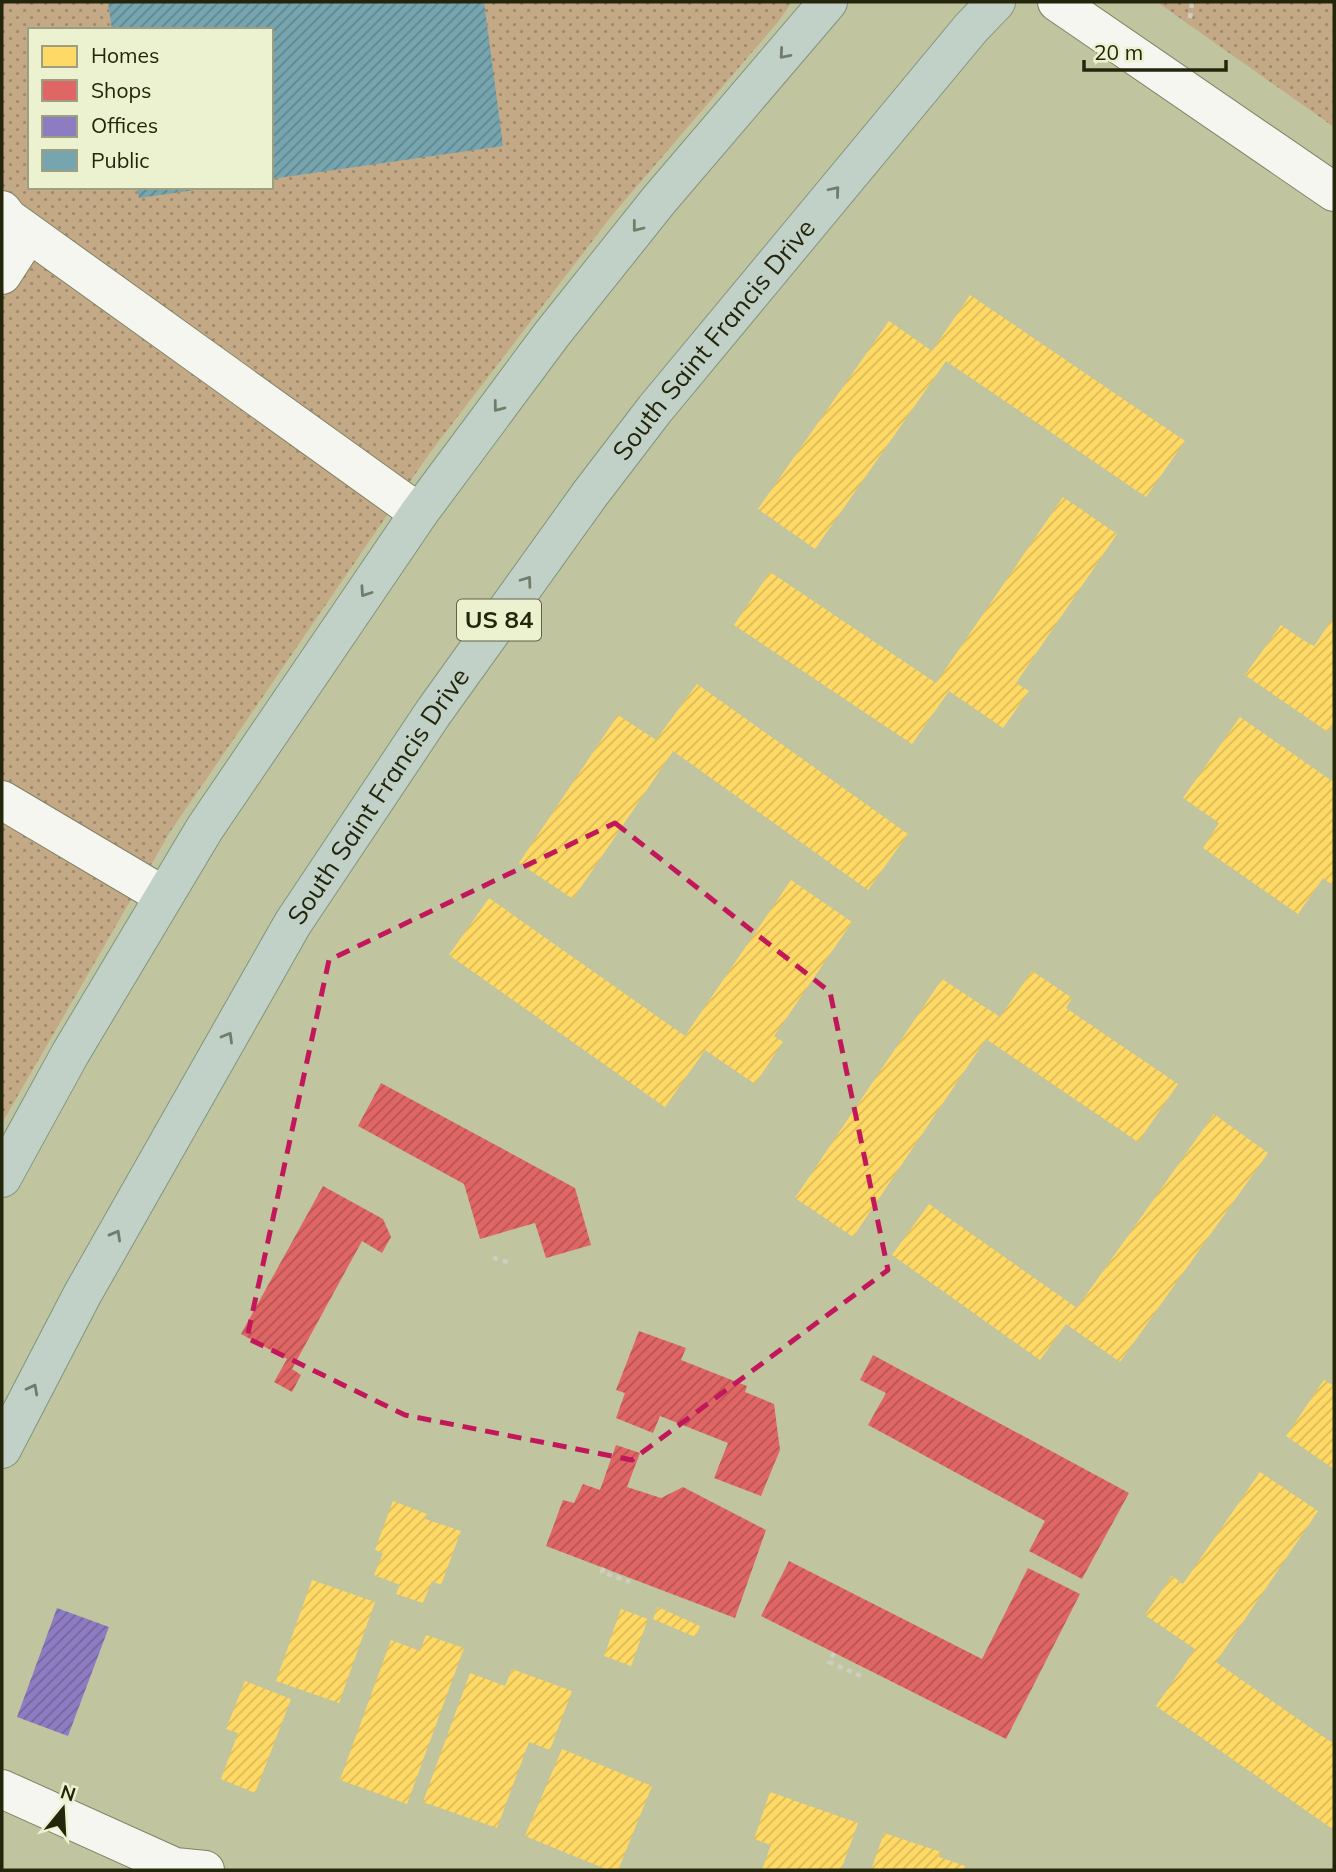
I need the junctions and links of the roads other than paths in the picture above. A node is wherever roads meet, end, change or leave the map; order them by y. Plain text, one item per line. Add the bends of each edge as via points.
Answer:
1 (828, 2) edge
2 (996, 2) edge
3 (1056, 2) edge
4 (1334, 192) edge
5 (15, 222) edge
6 (2, 275) edge
7 (419, 513) junction
8 (2, 800) edge
9 (164, 896) junction
10 (2, 1178) edge
11 (2, 1449) edge
12 (2, 1789) edge
13 (205, 1870) edge

1 -> 7 highway via 659,200
11 -> 2 highway, South Saint Francis Drive / US 84 via 82,1294 286,935 433,713 654,409
3 - 4 street
5 - 6 street
5 - 7 street
7 -> 9 highway via 205,828
8 - 9 street
9 - 10 highway
12 - 13 street via 175,1867

